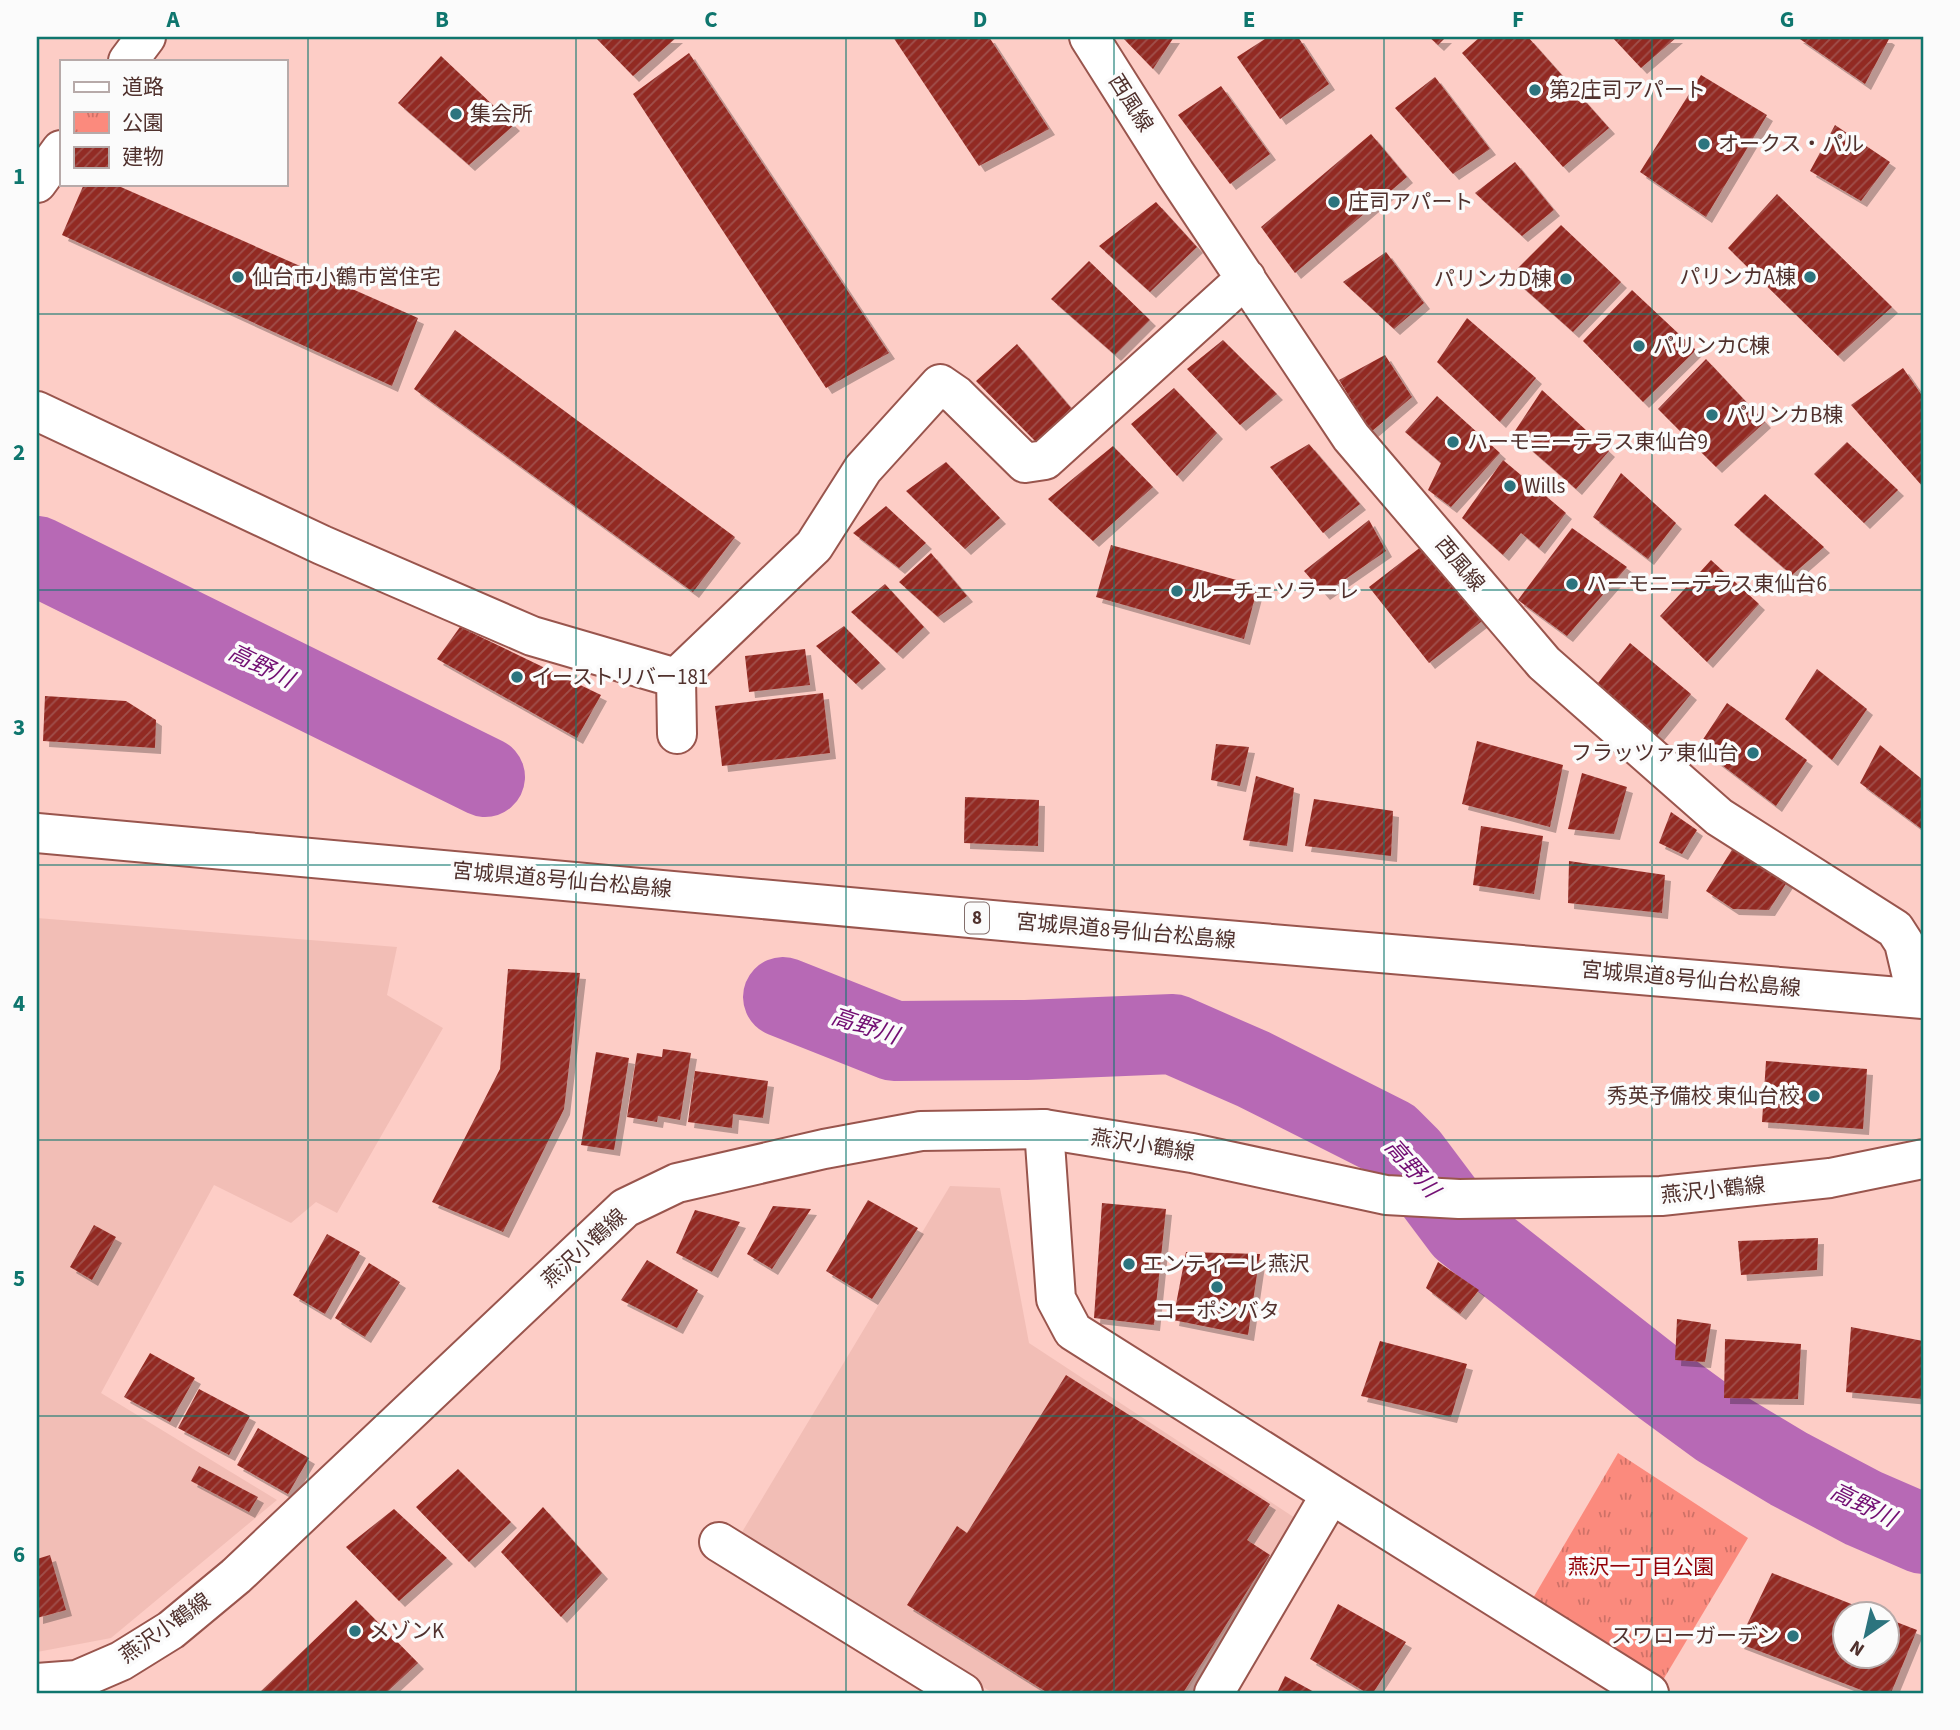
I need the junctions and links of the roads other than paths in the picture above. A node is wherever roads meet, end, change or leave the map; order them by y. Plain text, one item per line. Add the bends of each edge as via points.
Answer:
1 (146, 37) edge
2 (1089, 37) edge
3 (129, 60) edge
4 (60, 151) edge
5 (37, 183) edge
6 (1246, 278) junction
7 (37, 411) edge
8 (676, 678) junction
9 (677, 734) dead end
10 (37, 833) edge
11 (1920, 998) edge
12 (1044, 1129) junction
13 (1923, 1159) edge
14 (1331, 1494) junction
15 (719, 1542) dead end
16 (37, 1683) edge
17 (83, 1687) edge
18 (963, 1693) edge
19 (1214, 1693) edge
20 (1649, 1693) edge

1 - 3 street
2 - 6 street, 西風線
4 - 5 street
6 - 8 street via 1045,460 1025,463 957,395 940,384 863,469 814,546
6 - 11 street, 西風線 via 1351,437 1544,663 1719,817 1895,929 1904,943
7 - 8 street via 322,545 532,636
8 - 9 street
10 - 11 street, 宮城県道8号仙台松島線 / 8
12 - 13 street, 燕沢小鶴線 via 1192,1153 1386,1195 1459,1199 1661,1196 1830,1178
12 - 14 street via 1056,1299 1073,1331
12 - 17 street, 燕沢小鶴線 via 909,1133 677,1183 625,1208 236,1576 171,1630
14 - 19 street
14 - 20 street
15 - 18 street
16 - 17 street, 燕沢小鶴線

